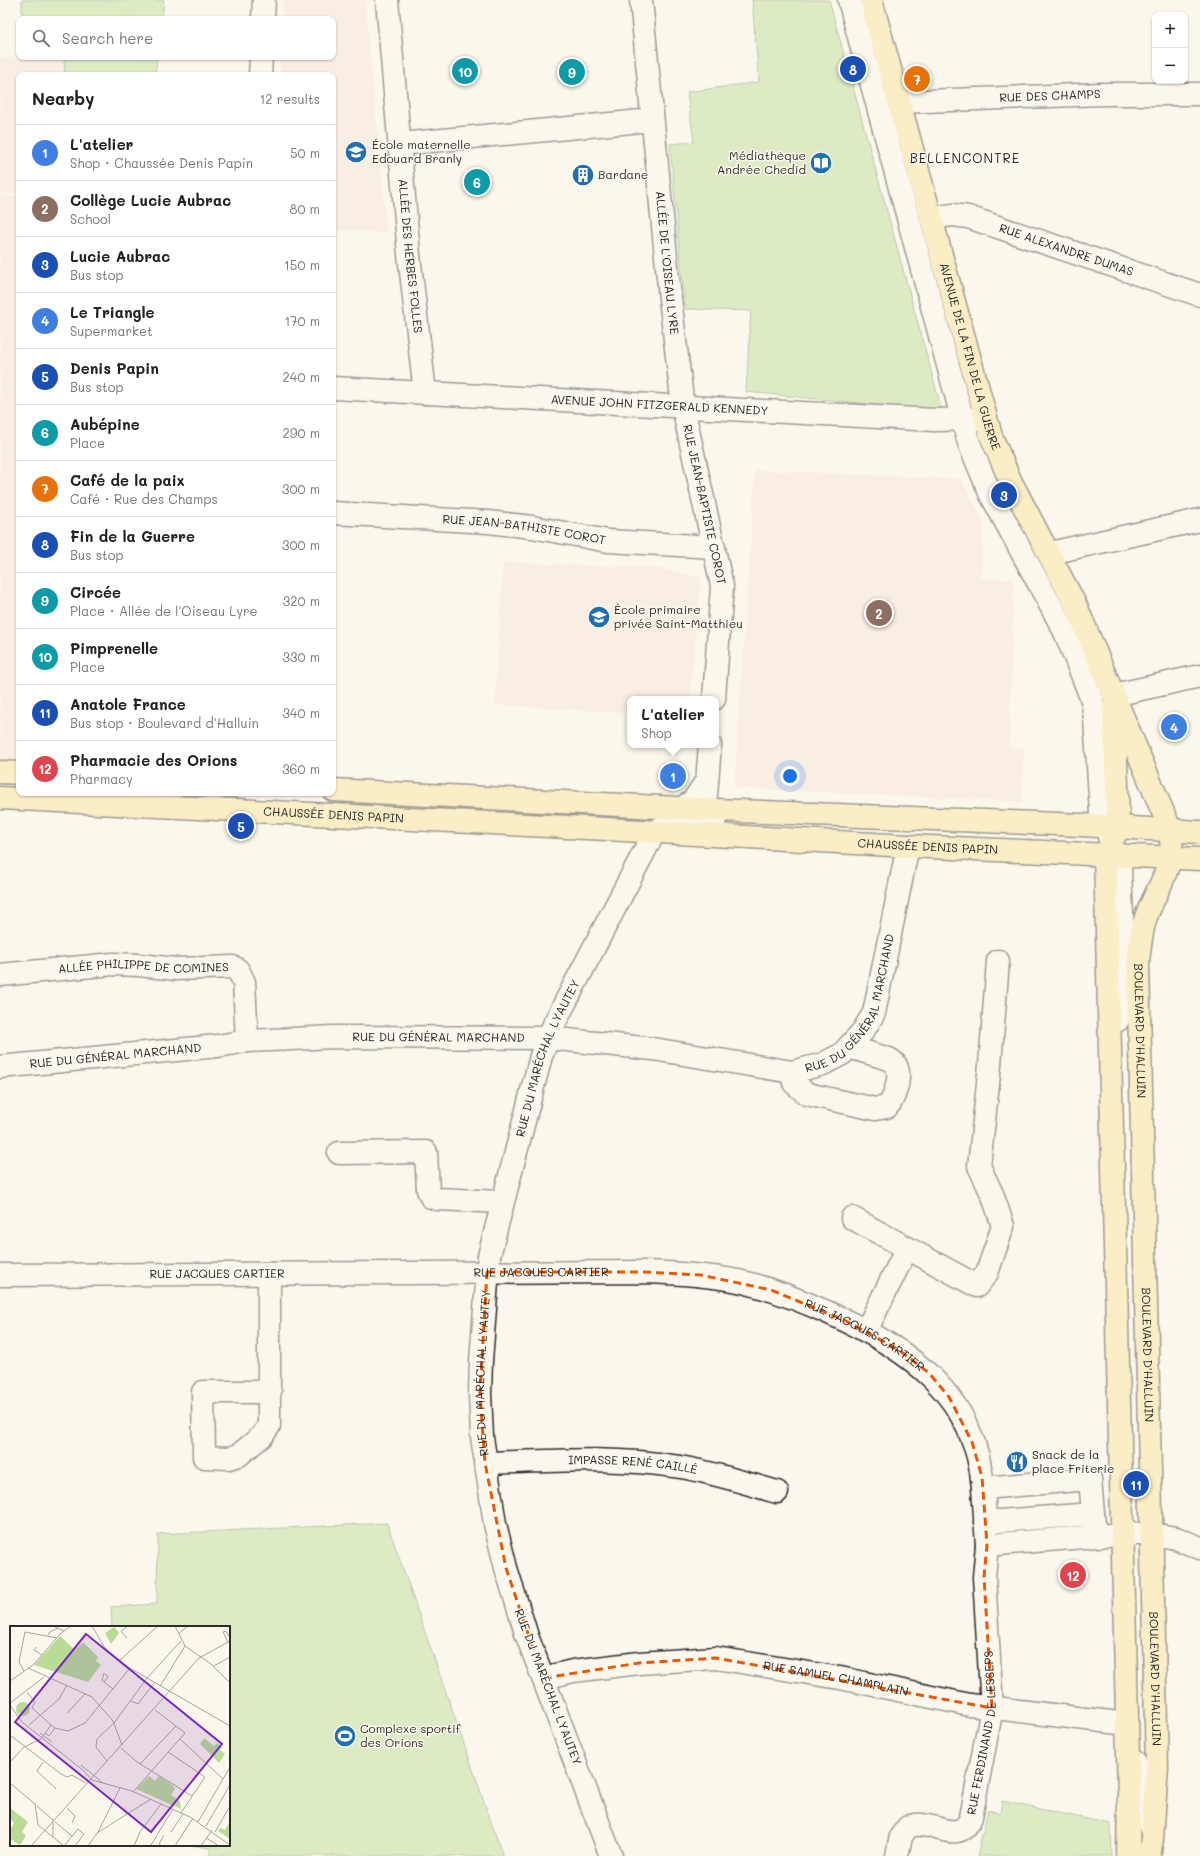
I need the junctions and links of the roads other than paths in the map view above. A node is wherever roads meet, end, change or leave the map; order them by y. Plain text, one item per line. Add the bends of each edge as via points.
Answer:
1 (264, 0) edge
2 (387, 0) edge
3 (641, 0) edge
4 (849, 0) edge
5 (871, 0) edge
6 (263, 16) edge
7 (261, 60) edge
8 (260, 72) edge
9 (1200, 94) edge
10 (899, 102) junction
11 (652, 120) junction
12 (400, 144) junction
13 (931, 218) junction
14 (1200, 295) edge
15 (336, 388) edge
16 (425, 393) junction
17 (683, 407) junction
18 (986, 418) junction
19 (963, 420) junction
20 (336, 513) edge
21 (1200, 520) edge
22 (714, 547) junction
23 (1050, 553) junction
24 (1200, 676) edge
25 (1114, 695) junction
26 (714, 696) edge
27 (710, 748) edge
28 (0, 772) edge
29 (16, 774) edge
30 (707, 780) junction
31 (336, 790) edge
32 (0, 798) edge
33 (684, 809) junction
34 (705, 810) junction
35 (822, 815) junction
36 (524, 825) junction
37 (1170, 830) junction
38 (655, 831) junction
39 (1200, 832) edge
40 (1109, 842) junction
41 (908, 846) junction
42 (1171, 858) junction
43 (1200, 859) edge
44 (998, 961) dead end
45 (0, 975) edge
46 (548, 1038) junction
47 (247, 1040) junction
48 (849, 1047) junction
49 (0, 1067) edge
50 (792, 1072) junction
51 (339, 1153) dead end
52 (502, 1202) junction
53 (852, 1218) dead end
54 (907, 1248) junction
55 (487, 1272) junction
56 (269, 1274) junction
57 (0, 1275) edge
58 (866, 1331) junction
59 (270, 1392) dead end
60 (485, 1463) junction
61 (983, 1488) junction
62 (777, 1492) dead end
63 (1093, 1514) junction
64 (985, 1522) junction
65 (1137, 1534) junction
66 (1095, 1536) junction
67 (987, 1545) junction
68 (1200, 1548) edge
69 (543, 1678) junction
70 (992, 1708) junction
71 (1127, 1724) junction
72 (1143, 1802) junction
73 (1150, 1848) edge
74 (611, 1856) edge
75 (897, 1856) edge
76 (1128, 1856) edge
77 (1134, 1856) edge

1 - 6 street
2 - 12 street, ALLÉE DES HERBES FOLLES
3 - 11 street, ALLÉE DE L'OISEAU LYRE
4 - 19 street
5 - 10 main road, AVENUE DE LA FIN DE LA GUERRE
7 - 8 street
9 - 10 street, RUE DES CHAMPS via 1103,94
10 - 13 main road, AVENUE DE LA FIN DE LA GUERRE
11 - 12 street
11 - 17 street, ALLÉE DE L'OISEAU LYRE
12 - 16 street, ALLÉE DES HERBES FOLLES via 409,256
13 - 14 street, RUE ALEXANDRE DUMAS via 968,216
13 - 18 main road, AVENUE DE LA FIN DE LA GUERRE
15 - 16 street, AVENUE JOHN FITZGERALD KENNEDY
16 - 17 street, AVENUE JOHN FITZGERALD KENNEDY
17 - 19 street, AVENUE JOHN FITZGERALD KENNEDY
17 - 22 street, RUE JEAN-BAPTISTE COROT
18 - 19 street, AVENUE JOHN FITZGERALD KENNEDY
18 - 23 main road, AVENUE DE LA FIN DE LA GUERRE via 1010,480
19 - 40 street via 984,481 1059,619 1087,687 1095,718 1100,806
20 - 22 street, RUE JEAN-BATHISTE COROT via 488,522 608,541
21 - 23 street
22 - 26 street, RUE JEAN-BAPTISTE COROT via 721,576 722,596
23 - 25 main road, AVENUE DE LA FIN DE LA GUERRE
24 - 25 street
25 - 37 main road, AVENUE DE LA FIN DE LA GUERRE
25 - 40 main road, AVENUE DE LA FIN DE LA GUERRE via 1118,798
27 - 30 street
28 - 29 main road
30 - 33 street, CHAUSSÉE DENIS PAPIN via 693,801
30 - 34 street
31 - 33 main road, CHAUSSÉE DENIS PAPIN
32 - 36 main road, CHAUSSÉE DENIS PAPIN
33 - 34 main road, CHAUSSÉE DENIS PAPIN
33 - 36 street, CHAUSSÉE DENIS PAPIN via 651,822 569,819
34 - 35 main road, CHAUSSÉE DENIS PAPIN
35 - 38 street, CHAUSSÉE DENIS PAPIN via 770,822 686,819
35 - 40 main road, CHAUSSÉE DENIS PAPIN
36 - 38 main road, CHAUSSÉE DENIS PAPIN
37 - 39 main road, CHAUSSÉE DENIS PAPIN
37 - 40 main road, CHAUSSÉE DENIS PAPIN
37 - 42 main road, AVENUE DE LA FIN DE LA GUERRE
38 - 41 main road, CHAUSSÉE DENIS PAPIN
38 - 46 street, RUE DU MARÉCHAL LYAUTEY
40 - 41 main road, CHAUSSÉE DENIS PAPIN
40 - 42 main road, CHAUSSÉE DENIS PAPIN
40 - 65 main road, BOULEVARD D'HALLUIN
40 - 65 street via 1113,876 1114,930 1131,1015
41 - 48 street, RUE DU GÉNÉRAL MARCHAND via 877,1003 869,1022
42 - 43 main road, CHAUSSÉE DENIS PAPIN
42 - 65 main road, BOULEVARD D'HALLUIN via 1142,929 1138,962
44 - 54 street via 979,1166 1003,1226 987,1273 977,1286
45 - 47 street, ALLÉE PHILIPPE DE COMINES via 114,964 187,969 233,967 238,970 244,982
46 - 47 street, RUE DU GÉNÉRAL MARCHAND via 359,1036
46 - 50 street, RUE DU GÉNÉRAL MARCHAND via 653,1049
46 - 52 street, RUE DU MARÉCHAL LYAUTEY via 536,1070
47 - 49 street, RUE DU GÉNÉRAL MARCHAND via 218,1046
48 - 50 street, RUE DU GÉNÉRAL MARCHAND via 842,1054 823,1064
48 - 50 street via 889,1059 898,1069 892,1099 886,1107 875,1109 807,1094 794,1083
51 - 52 street via 426,1152 428,1190 431,1197
52 - 55 street, RUE DU MARÉCHAL LYAUTEY
53 - 54 street
54 - 58 street
55 - 56 street, RUE JACQUES CARTIER
55 - 58 street, RUE JACQUES CARTIER via 644,1272 719,1278 789,1296
55 - 60 street, RUE DU MARÉCHAL LYAUTEY via 480,1394
56 - 57 street, RUE JACQUES CARTIER
56 - 59 street
58 - 61 street, RUE JACQUES CARTIER via 915,1361 940,1385 957,1411 972,1442 980,1464
60 - 62 street, IMPASSE RENÉ CAILLÉ via 565,1460 657,1464 702,1471
60 - 69 street, RUE DU MARÉCHAL LYAUTEY via 495,1524 506,1568
61 - 63 street via 1090,1479
61 - 64 street, RUE JACQUES CARTIER
63 - 64 street
63 - 66 street
64 - 67 street, RUE FERDINAND DE LESSEPS
65 - 66 street
65 - 68 street via 1176,1538
65 - 71 main road, BOULEVARD D'HALLUIN
65 - 72 street via 1150,1756 1150,1781
65 - 73 main road, BOULEVARD D'HALLUIN via 1157,1768
66 - 67 street
67 - 70 street, RUE FERDINAND DE LESSEPS via 984,1577
69 - 70 street, RUE SAMUEL CHAMPLAIN via 573,1671 639,1663 716,1658 827,1676
69 - 74 street, RUE DU MARÉCHAL LYAUTEY
70 - 71 street, RUE SAMUEL CHAMPLAIN
70 - 75 street, RUE FERDINAND DE LESSEPS via 969,1823 959,1831 952,1832 913,1824 901,1836
71 - 76 main road, BOULEVARD D'HALLUIN
72 - 73 street via 1151,1825
72 - 77 street via 1137,1825

